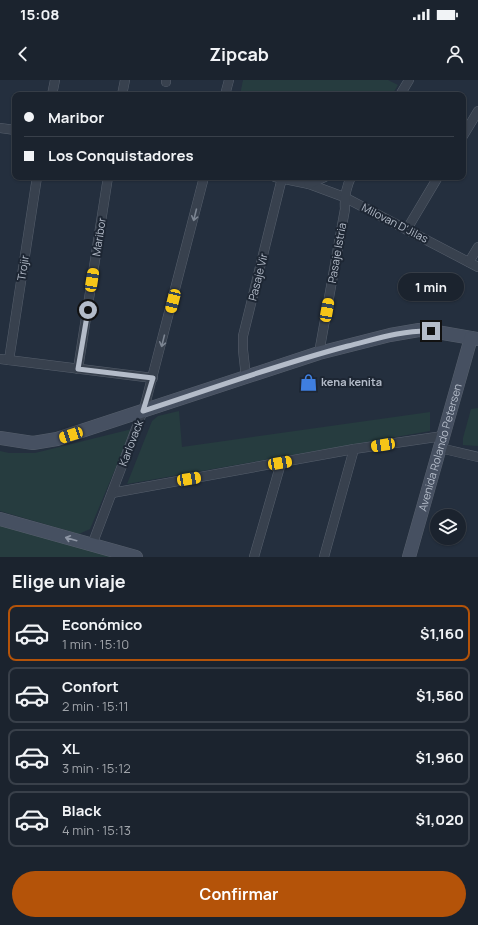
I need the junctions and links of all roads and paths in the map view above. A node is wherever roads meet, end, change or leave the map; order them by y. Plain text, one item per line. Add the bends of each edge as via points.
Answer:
1 (55, 80) edge
2 (125, 80) edge
3 (229, 80) edge
4 (409, 80) edge
5 (53, 92) edge
6 (123, 92) edge
7 (226, 92) edge
8 (402, 92) edge
9 (478, 111) edge
10 (0, 128) edge
11 (12, 130) edge
12 (466, 131) edge
13 (36, 180) edge
14 (108, 180) edge
15 (203, 180) edge
16 (278, 180) edge
17 (288, 180) edge
18 (318, 180) edge
19 (350, 180) edge
20 (436, 180) edge
21 (309, 184) junction
22 (344, 197) junction
23 (407, 229) junction
24 (478, 248) edge
25 (469, 262) junction
26 (478, 267) edge
27 (474, 339) edge
28 (319, 354) junction
29 (4, 359) edge
30 (78, 369) junction
31 (246, 377) junction
32 (153, 378) junction
33 (143, 411) junction
34 (0, 438) edge
35 (442, 442) junction
36 (354, 450) junction
37 (476, 455) edge
38 (280, 463) junction
39 (112, 493) junction
40 (0, 519) edge
41 (92, 545) junction
42 (136, 557) edge
43 (254, 557) edge
44 (324, 557) edge
45 (410, 557) edge

1 - 5 street
2 - 6 street
3 - 7 street
4 - 8 street
9 - 12 street
10 - 11 street
13 - 29 street, Trojir
14 - 30 street, Maribor
15 -> 32 street, Karlovack
16 - 31 street, Pasaje Vir via 243,336 242,350
17 - 21 street, Milovan D'Jilas
18 - 21 street
19 - 22 street, Pasaje Istria
20 - 23 street
21 - 22 street, Milovan D'Jilas
22 - 23 street, Milovan D'Jilas
22 - 28 street, Pasaje Istria via 345,209
23 - 25 street, Milovan D'Jilas
24 - 25 street
25 - 26 street, Milovan D'Jilas
27 - 28 street via 419,330
27 - 35 street, Avenida Rolando Petersen
28 - 31 street
29 - 30 street
30 - 32 street
31 - 33 street
32 - 33 street, Karlovack
33 - 34 street via 46,442 26,443
33 - 39 street, Karlovack
35 - 36 street
35 - 37 street
35 - 45 street, Avenida Rolando Petersen
36 - 38 street
36 - 44 street
38 - 39 street
38 - 43 street
39 - 41 street, Karlovack
41 -> 40 street
41 - 42 street

